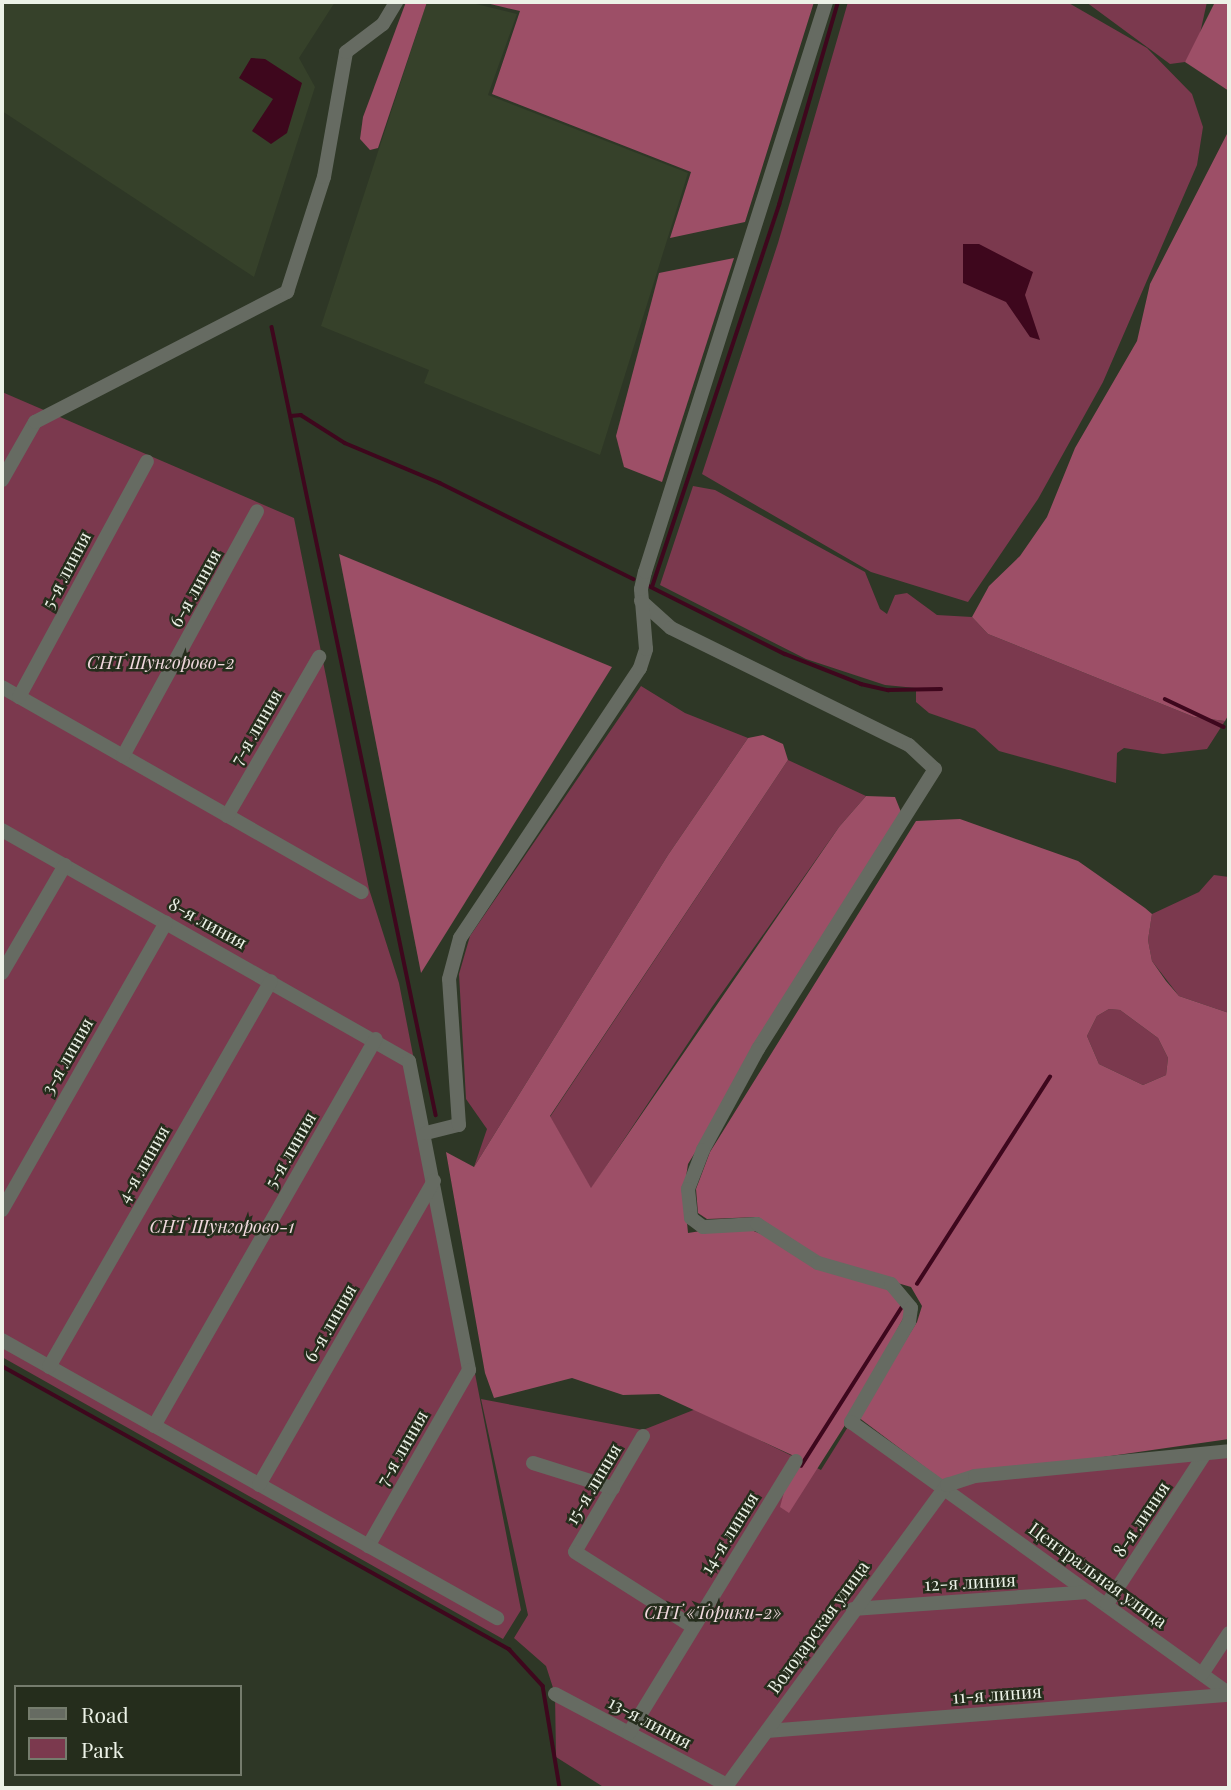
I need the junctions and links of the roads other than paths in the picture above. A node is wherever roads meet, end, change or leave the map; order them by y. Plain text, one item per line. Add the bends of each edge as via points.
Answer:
1 (396, 2) edge
2 (826, 2) edge
3 (147, 461) dead end
4 (2, 480) edge
5 (257, 511) dead end
6 (641, 601) junction
7 (319, 657) dead end
8 (2, 687) edge
9 (19, 697) junction
10 (123, 756) junction
11 (227, 816) junction
12 (2, 830) edge
13 (65, 865) junction
14 (362, 892) dead end
15 (166, 922) junction
16 (2, 972) edge
17 (271, 981) junction
18 (376, 1039) junction
19 (426, 1133) junction
20 (435, 1188) junction
21 (2, 1210) edge
22 (2, 1340) edge
23 (49, 1367) junction
24 (154, 1426) junction
25 (643, 1436) dead end
26 (1229, 1451) edge
27 (1204, 1455) junction
28 (796, 1461) dead end
29 (533, 1464) dead end
30 (259, 1485) junction
31 (613, 1488) junction
32 (943, 1488) junction
33 (368, 1546) junction
34 (1088, 1592) junction
35 (1107, 1604) junction
36 (853, 1609) junction
37 (497, 1618) dead end
38 (693, 1626) junction
39 (1229, 1633) edge
40 (1202, 1674) junction
41 (555, 1694) dead end
42 (1229, 1694) edge
43 (767, 1731) junction
44 (629, 1733) junction
45 (726, 1787) edge

1 - 4 street via 383,24 346,52 324,177 287,292 35,422
2 - 6 street via 645,572
3 - 9 street, 5-я линия
5 - 10 street, 6-я линия
6 - 19 street via 646,649 640,668 460,938 449,979 459,1125
6 - 32 street, Центральная улица via 671,628 909,745 934,764 932,780 758,1049 693,1170 688,1204 691,1218 703,1227 757,1224 818,1263 891,1284 901,1293 911,1308 909,1322 851,1422
7 - 11 street, 7-я линия
8 - 9 street
9 - 10 street
10 - 11 street
11 - 14 street
12 - 13 street, 8-я линия
13 - 15 street, 8-я линия
13 - 16 street
15 - 17 street, 8-я линия
15 - 21 street, 3-я линия
17 - 18 street, 8-я линия
17 - 23 street, 4-я линия
18 - 19 street, 8-я линия via 409,1061
18 - 24 street, 5-я линия
19 - 20 street
20 - 30 street, 6-я линия
20 - 33 street, 7-я линия via 469,1370
22 - 23 street
23 - 24 street
24 - 30 street
25 - 31 street, 15-я линия
26 - 27 street
27 - 32 street via 975,1476
27 - 35 street, 8-я линия
28 - 38 street, 14-я линия
29 - 31 street
30 - 33 street
31 - 38 street, 15-я линия via 575,1552
32 - 34 street, Центральная улица
32 - 36 street, Володарская улица
33 - 37 street
34 - 35 street, Центральная улица
34 - 36 street, 12-я линия
35 - 40 street, Центральная улица
36 - 43 street, Володарская улица
38 - 44 street, 14-я линия
39 - 40 street
40 - 42 street, Центральная улица
41 - 44 street, 13-я линия
42 - 43 street, 11-я линия
43 - 45 street, Володарская улица
44 - 45 street, 13-я линия

